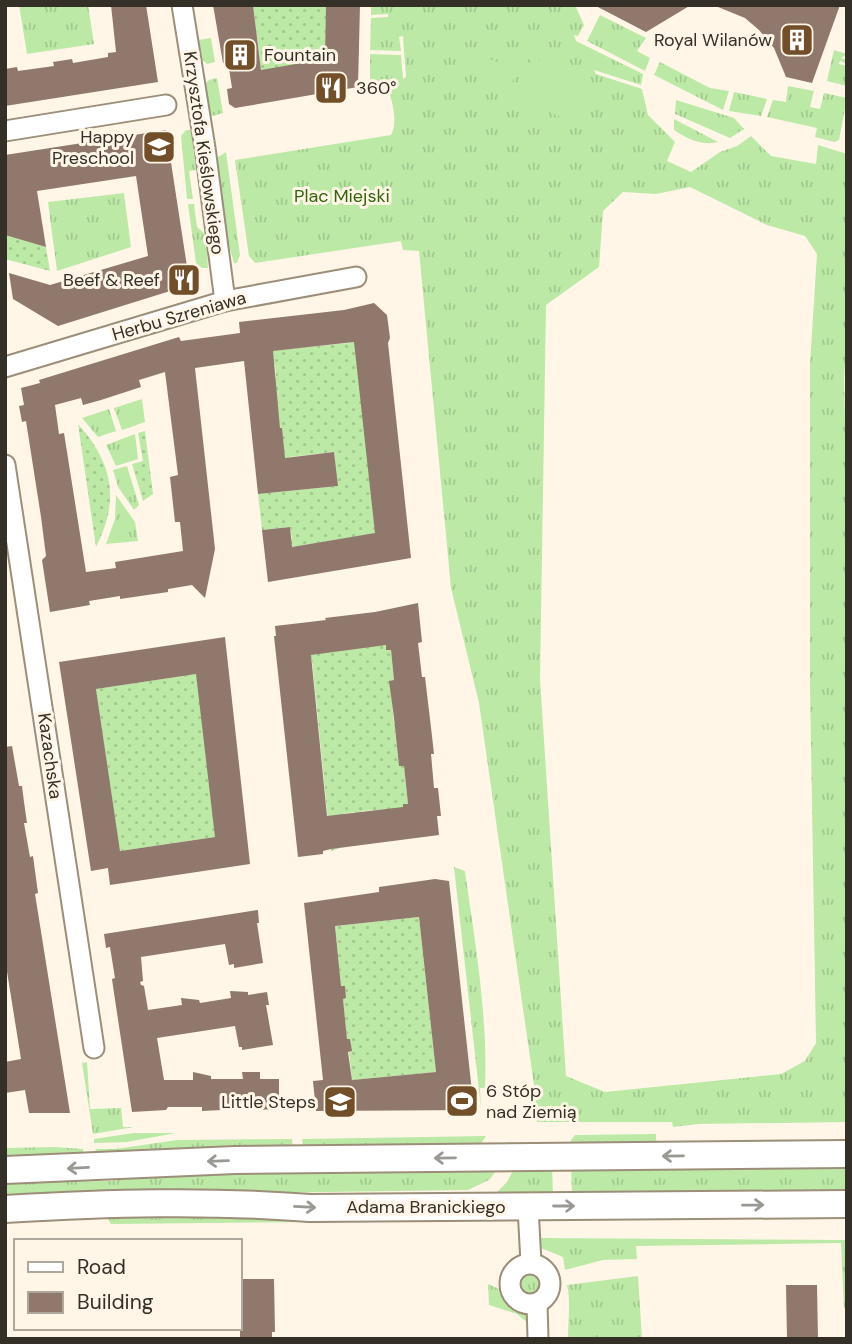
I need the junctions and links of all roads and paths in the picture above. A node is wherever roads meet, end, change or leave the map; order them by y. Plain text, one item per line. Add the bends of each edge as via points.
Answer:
1 (182, 5) edge
2 (166, 105) dead end
3 (5, 131) edge
4 (356, 277) dead end
5 (225, 302) junction
6 (5, 367) edge
7 (5, 465) edge
8 (94, 1048) dead end
9 (847, 1154) edge
10 (5, 1170) edge
11 (847, 1204) edge
12 (528, 1207) junction
13 (5, 1209) edge
14 (531, 1263) junction
15 (537, 1303) junction
16 (538, 1339) edge

1 - 5 street, Krzysztofa Kieślowskiego
2 - 3 street
4 - 5 street, Herbu Szreniawa
5 - 6 street, Herbu Szreniawa
7 - 8 street, Kazachska
9 -> 10 main road via 235,1160
12 -> 11 main road, Adama Branickiego
13 -> 12 main road, Adama Branickiego via 237,1202 310,1208
12 - 14 street
14 - 15 street via 544,1269 551,1281 547,1296
14 - 15 street via 515,1271 510,1288 519,1301
15 - 16 street

